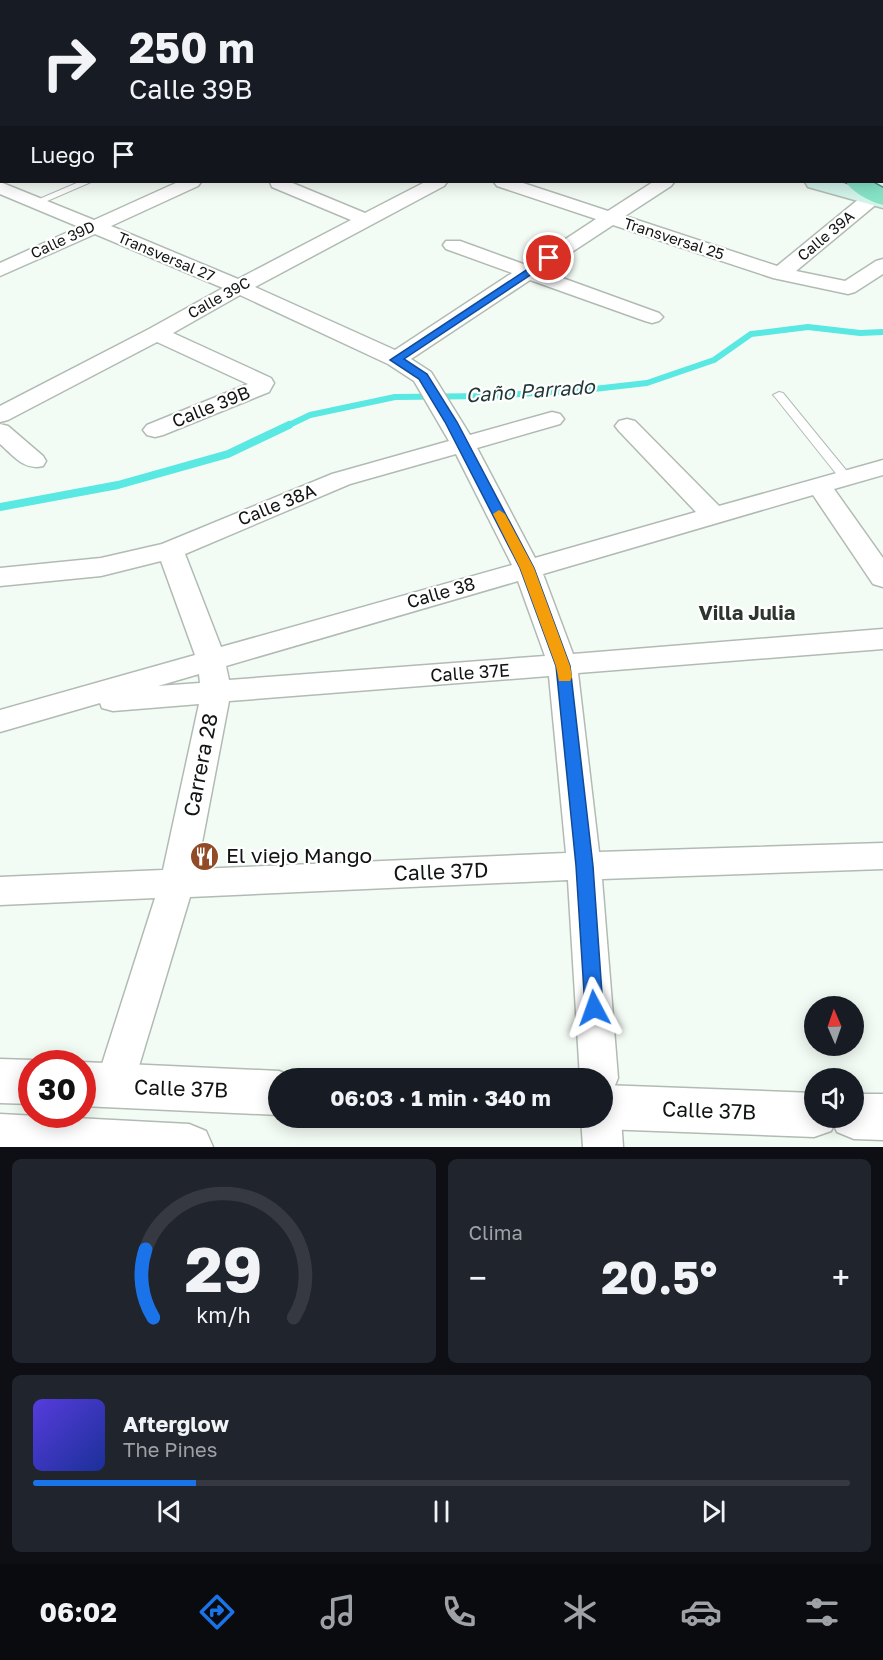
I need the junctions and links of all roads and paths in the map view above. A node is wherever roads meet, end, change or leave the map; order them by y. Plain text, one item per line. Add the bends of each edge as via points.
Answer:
1 (83, 183) edge
2 (190, 183) edge
3 (278, 183) dead end
4 (436, 183) edge
5 (506, 183) edge
6 (662, 183) edge
7 (822, 183) edge
8 (0, 187) edge
9 (874, 191) edge
10 (35, 202) junction
11 (608, 218) junction
12 (366, 220) junction
13 (93, 226) junction
14 (453, 244) dead end
15 (883, 265) edge
16 (0, 270) edge
17 (530, 272) junction
18 (780, 274) junction
19 (239, 286) junction
20 (652, 316) dead end
21 (157, 334) junction
22 (396, 360) junction
23 (779, 395) dead end
24 (0, 415) edge
25 (552, 419) dead end
26 (627, 426) dead end
27 (155, 430) dead end
28 (0, 431) edge
29 (457, 434) junction
30 (34, 461) dead end
31 (883, 467) edge
32 (846, 478) junction
33 (820, 487) junction
34 (713, 515) junction
35 (170, 550) junction
36 (527, 568) junction
37 (0, 577) edge
38 (883, 578) edge
39 (883, 639) edge
40 (563, 666) junction
41 (213, 676) junction
42 (0, 721) edge
43 (883, 856) edge
44 (584, 866) junction
45 (177, 883) junction
46 (0, 891) edge
47 (598, 1068) edge
48 (0, 1081) edge
49 (18, 1082) edge
50 (98, 1085) edge
51 (268, 1093) edge
52 (613, 1107) edge
53 (804, 1115) edge
54 (864, 1116) edge
55 (883, 1117) edge
56 (602, 1128) edge
57 (0, 1137) edge
58 (97, 1145) edge
59 (189, 1147) edge
60 (603, 1147) edge

1 - 10 lane
2 - 13 street, Calle 39D
3 - 12 street
4 - 12 street, Calle 39C
5 - 11 street, Transversal 25
6 - 11 street
7 - 9 main road
8 - 10 street, Transversal 27
9 - 18 street, Calle 39A
10 - 13 street, Transversal 27
11 - 17 street
11 - 18 street, Transversal 25
12 - 19 street, Calle 39C
13 - 16 street, Calle 39D
13 - 19 street, Transversal 27
14 - 17 street
15 - 18 street, Transversal 25 via 848,288
17 - 20 street
17 - 22 street
19 - 21 street, Calle 39C
19 - 22 street, Transversal 27
21 - 24 street, Calle 39C
21 - 27 street, Calle 39B via 263,382 261,387
22 - 29 street, Transversal 27 via 423,377
23 - 32 lane
25 - 29 street, Calle 38A
26 - 34 street
28 - 30 street
29 - 35 street, Calle 38A via 398,462 341,479
29 - 36 street
31 - 32 street, Calle 38
32 - 33 street, Calle 38
33 - 34 street, Calle 38
33 - 38 street
34 - 36 street, Calle 38
35 - 37 street, Calle 38A via 100,567
35 - 41 street
36 - 40 street
36 - 41 street, Calle 38
39 - 40 street, Calle 37E
40 - 41 street, Calle 37E
40 - 44 street
41 - 42 street, Calle 37E via 58,704
41 - 45 street, Carrera 28
43 - 44 street, Calle 37D
44 - 45 street, Calle 37D
44 - 47 street
45 - 46 street, Calle 37D
45 - 50 street, Carrera 28
48 - 49 street
50 - 51 street, Calle 37B
52 - 53 street, Calle 37B
54 - 55 street
56 - 60 street
57 - 58 street
58 - 59 street

